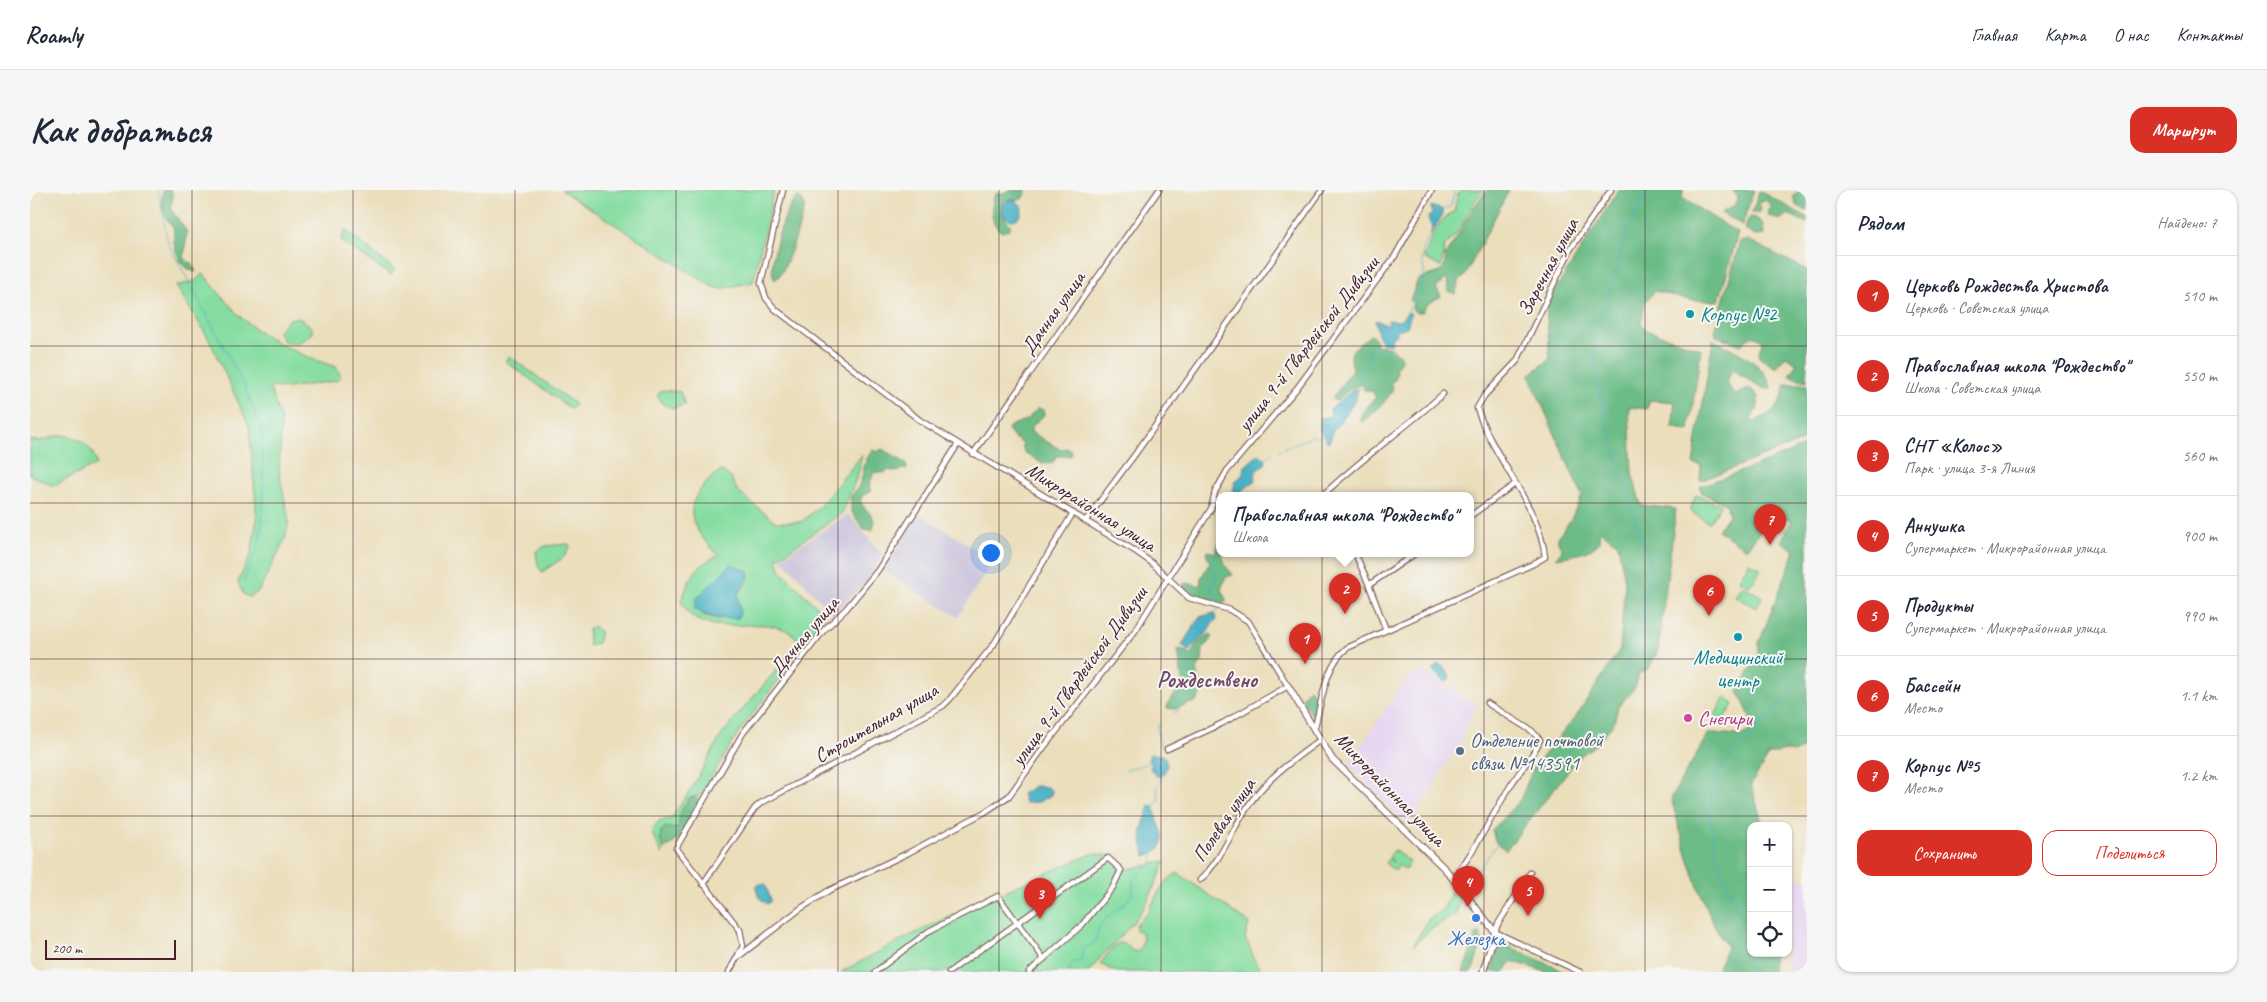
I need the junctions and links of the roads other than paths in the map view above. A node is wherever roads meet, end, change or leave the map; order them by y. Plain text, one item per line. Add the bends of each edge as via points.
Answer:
1 (783, 190) edge
2 (1159, 190) edge
3 (1322, 190) edge
4 (1432, 190) edge
5 (1611, 190) edge
6 (1443, 394) dead end
7 (958, 444) junction
8 (973, 454) junction
9 (1515, 484) junction
10 (1326, 492) edge
11 (1073, 513) junction
12 (1474, 513) edge
13 (1086, 520) junction
14 (1357, 557) edge
15 (1410, 557) edge
16 (1168, 578) junction
17 (1369, 585) junction
18 (1386, 630) junction
19 (1288, 686) junction
20 (1487, 703) dead end
21 (1314, 730) junction
22 (1320, 740) junction
23 (1167, 749) dead end
24 (1530, 873) dead end
25 (1454, 878) junction
26 (1200, 880) dead end
27 (702, 884) junction
28 (1017, 924) junction
29 (1496, 932) junction
30 (738, 957) junction
31 (1044, 959) junction
32 (1031, 971) edge
33 (730, 972) edge
34 (875, 972) edge
35 (949, 972) edge
36 (1483, 972) edge
37 (1580, 972) edge

1 - 7 street, Микрорайонная улица via 761,283 766,298 775,309 912,415
2 - 8 street, Дачная улица
3 - 13 street
4 - 16 street, улица 9-й Гвардейской Дивизии via 1395,256 1297,388 1227,471 1215,492 1211,509
5 - 9 street, Заречная улица via 1561,267 1516,361 1477,408
6 - 10 street
7 - 8 street, Микрорайонная улица
7 - 27 street, Дачная улица via 878,570 824,630 743,733 676,848
8 - 11 street, Микрорайонная улица
9 - 12 street
9 - 18 street via 1542,540 1545,557
11 - 13 street, Микрорайонная улица
11 - 27 street, Строительная улица via 994,644 950,699 943,706 761,803
13 - 16 street, Микрорайонная улица via 1135,551
14 - 17 street
15 - 17 street
16 - 19 street, Микрорайонная улица via 1189,598 1230,610 1248,621
16 - 30 street, улица 9-й Гвардейской Дивизии via 1135,631 1009,796 908,854 828,891
17 - 18 street
18 - 21 street via 1347,648 1336,658
19 - 21 street, Микрорайонная улица
19 - 23 street via 1223,723
20 - 25 street via 1532,731 1540,740 1511,784 1473,853
21 - 22 street, Микрорайонная улица
22 - 25 street, Микрорайонная улица via 1347,774
22 - 26 street, Полевая улица via 1264,785 1211,870
24 - 29 street
25 - 29 street, Микрорайонная улица
27 - 30 street via 740,930 742,946
28 - 31 street
28 - 31 street via 1108,858 1121,870 1113,886 1082,925
28 - 34 street via 998,896 928,931
28 - 35 street
29 - 36 street
29 - 37 street
30 - 33 street
31 - 32 street

